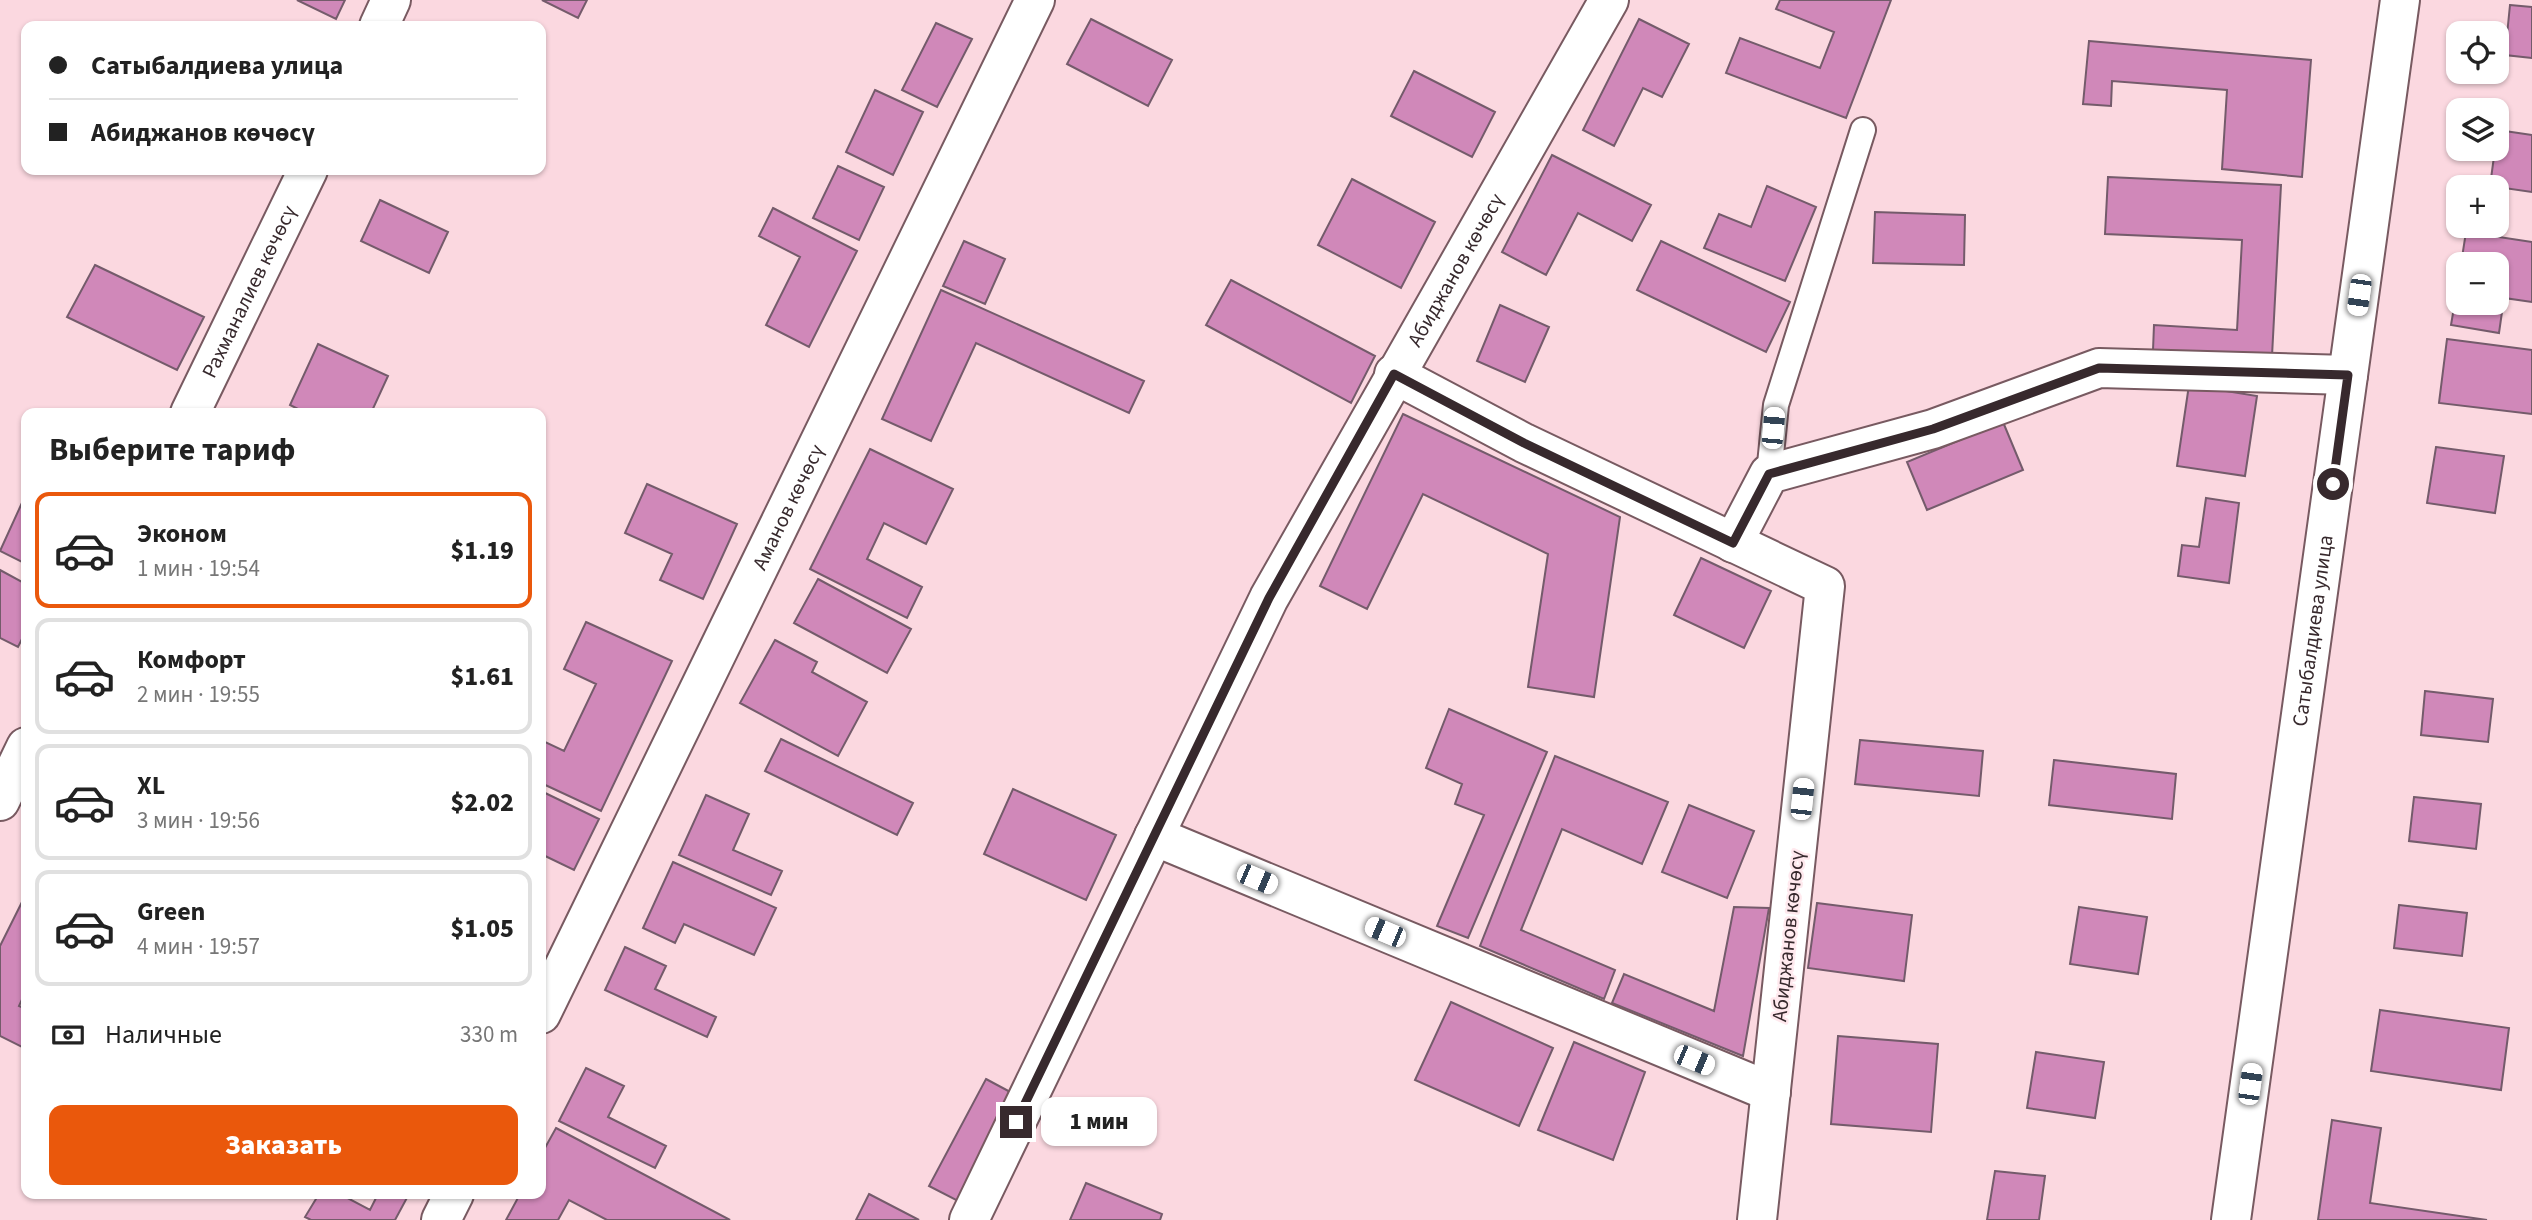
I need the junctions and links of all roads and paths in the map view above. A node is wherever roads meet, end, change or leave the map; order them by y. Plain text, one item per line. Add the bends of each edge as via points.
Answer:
1 (391, 0) edge
2 (1035, 0) edge
3 (1609, 0) edge
4 (2400, 0) edge
5 (381, 21) edge
6 (1863, 130) dead end
7 (306, 175) edge
8 (1394, 374) junction
9 (2348, 375) junction
10 (192, 408) edge
11 (1769, 474) junction
12 (1733, 543) junction
13 (21, 757) edge
14 (0, 801) edge
15 (1154, 836) junction
16 (546, 1004) edge
17 (1771, 1093) junction
18 (452, 1199) edge
19 (441, 1220) edge
20 (969, 1220) edge
21 (1757, 1220) edge
22 (2231, 1220) edge

1 - 5 street
2 - 16 street, Аманов көчөсү
3 - 8 street, Абиджанов көчөсү
4 - 9 street, Сатыбалдиева улица
6 - 11 lane via 1776,405
7 - 10 street, Рахманалиев көчөсү
8 - 12 street via 1524,443
8 - 15 street, Абиджанов көчөсү via 1269,598
9 - 11 street via 2099,368 1933,429
9 - 22 street, Сатыбалдиева улица
11 - 12 street
12 - 17 street, Абиджанов көчөсү via 1825,586
13 - 14 street
15 - 17 street
15 - 20 street, Абиджанов көчөсү
17 - 21 street, Абиджанов көчөсү
18 - 19 street

